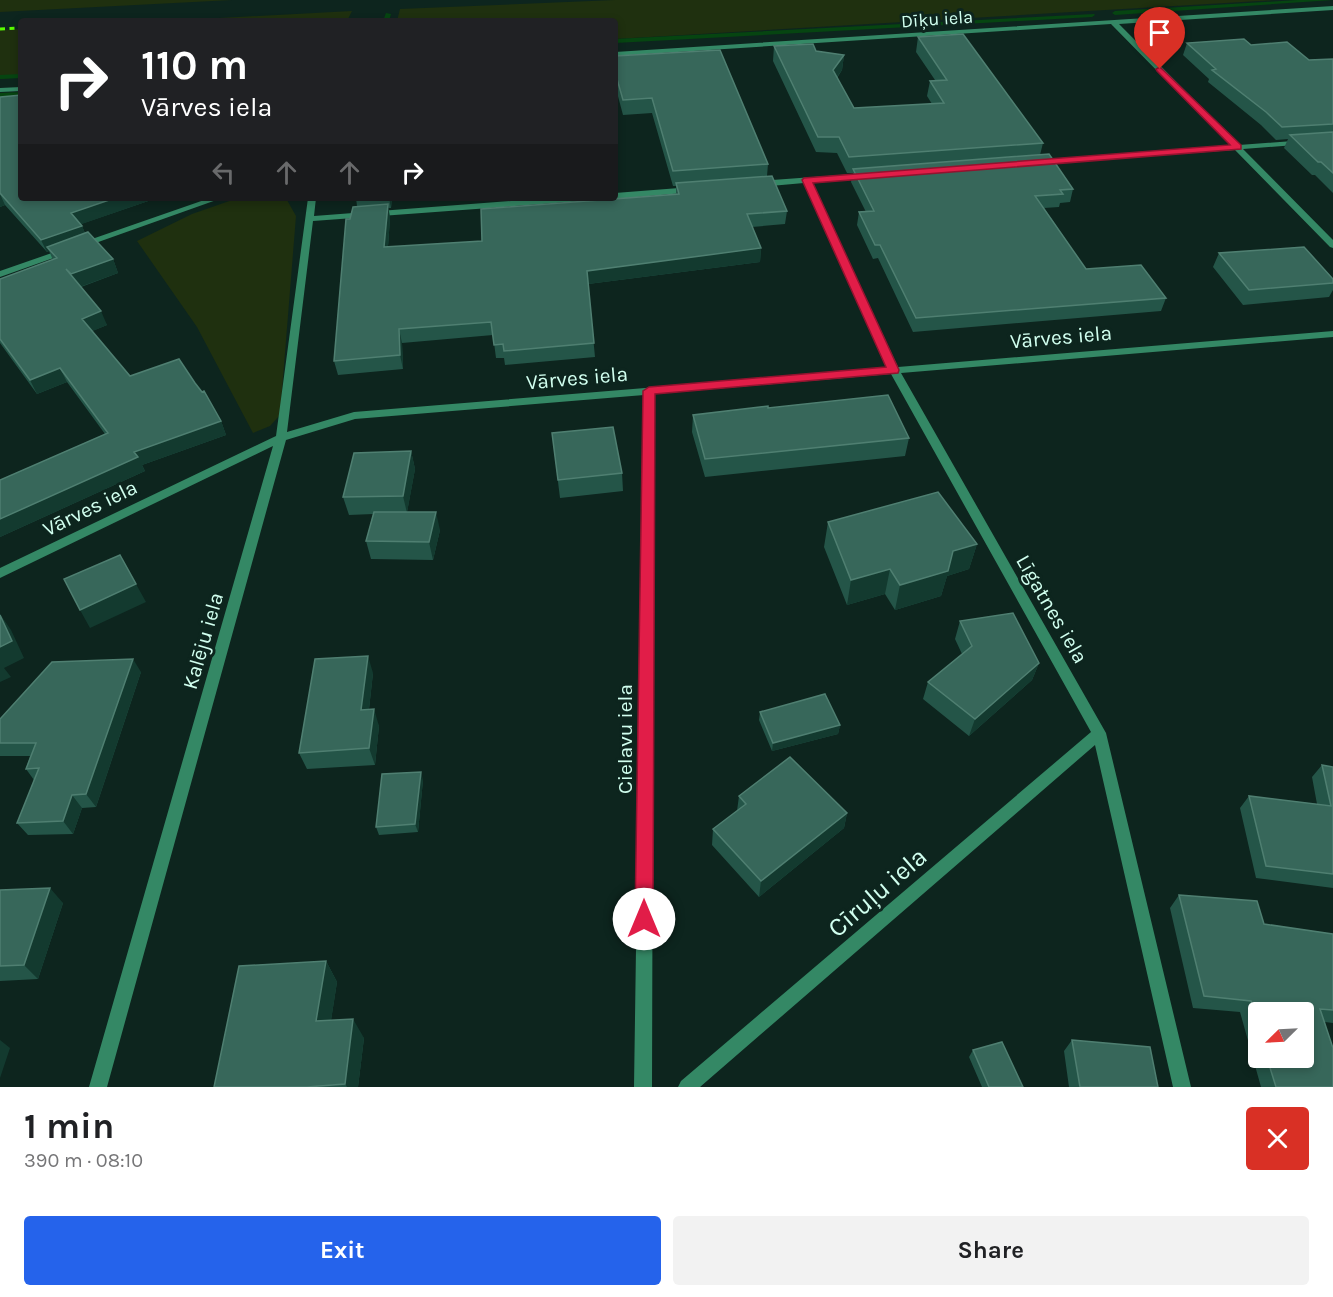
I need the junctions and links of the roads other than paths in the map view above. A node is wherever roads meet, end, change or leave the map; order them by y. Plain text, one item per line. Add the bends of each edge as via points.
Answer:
1 (1333, 8) edge
2 (1113, 22) junction
3 (618, 54) edge
4 (18, 89) edge
5 (0, 90) edge
6 (1333, 140) edge
7 (1238, 147) junction
8 (1022, 164) edge
9 (879, 175) edge
10 (807, 180) junction
11 (751, 185) edge
12 (705, 188) edge
13 (618, 195) edge
14 (209, 201) edge
15 (312, 201) edge
16 (544, 201) edge
17 (310, 219) junction
18 (1333, 245) edge
19 (0, 274) edge
20 (1333, 334) edge
21 (894, 370) junction
22 (649, 391) junction
23 (281, 438) junction
24 (0, 573) edge
25 (1099, 734) junction
26 (98, 1087) edge
27 (643, 1087) edge
28 (687, 1087) edge
29 (1182, 1087) edge

1 - 2 street, Dīķu iela
2 - 3 street, Dīķu iela
2 - 7 street
4 - 5 street
6 - 7 street
7 - 8 street
7 - 18 street
9 - 10 street
10 - 11 street
10 - 21 street, Līgatnes iela
12 - 13 street
14 - 19 street
15 - 17 street, Kalēju iela
16 - 17 street
17 - 23 street, Kalēju iela
20 - 21 street, Vārves iela
21 - 22 street, Vārves iela
21 - 25 street, Līgatnes iela
22 - 23 street, Vārves iela via 354,416
22 - 27 street, Cielavu iela
23 - 24 street, Vārves iela
23 - 26 street, Kalēju iela
25 - 28 street, Cīruļu iela
25 - 29 street, Līgatnes iela

